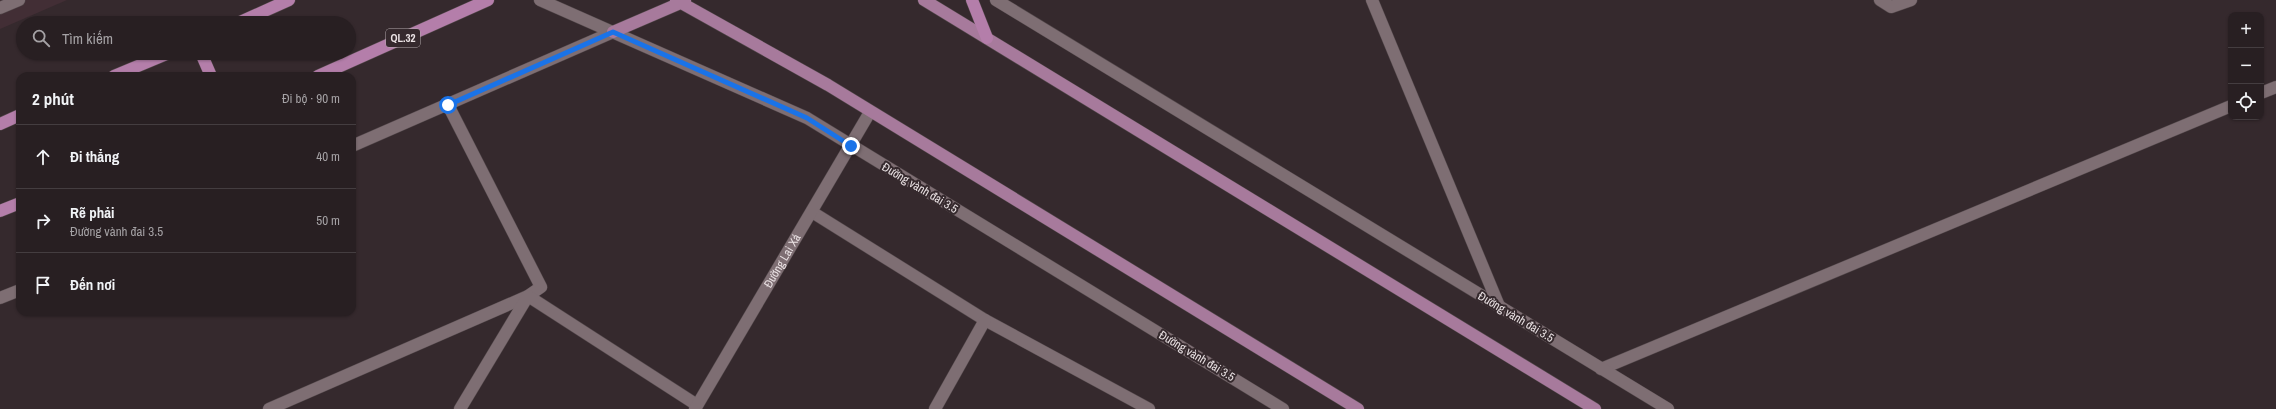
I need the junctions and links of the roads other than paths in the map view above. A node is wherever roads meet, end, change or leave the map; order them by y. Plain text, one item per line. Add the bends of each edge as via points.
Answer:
1 (20, 0) edge
2 (289, 0) edge
3 (488, 0) edge
4 (540, 0) edge
5 (924, 0) edge
6 (972, 0) edge
7 (996, 0) edge
8 (1372, 0) edge
9 (1880, 0) edge
10 (1911, 0) edge
11 (681, 1) edge
12 (0, 8) edge
13 (254, 16) edge
14 (613, 32) junction
15 (987, 38) junction
16 (356, 59) edge
17 (152, 60) edge
18 (204, 60) edge
19 (354, 60) edge
20 (124, 72) edge
21 (209, 72) edge
22 (327, 72) edge
23 (2276, 87) edge
24 (2264, 92) edge
25 (448, 105) junction
26 (2228, 107) edge
27 (870, 112) junction
28 (16, 117) edge
29 (0, 124) edge
30 (356, 144) edge
31 (851, 146) junction
32 (16, 205) edge
33 (0, 211) edge
34 (812, 212) junction
35 (16, 292) edge
36 (528, 296) junction
37 (0, 298) edge
38 (1499, 306) junction
39 (985, 320) junction
40 (1602, 369) junction
41 (696, 407) edge
42 (269, 409) edge
43 (460, 409) edge
44 (935, 409) edge
45 (1149, 409) edge
46 (1283, 409) edge
47 (1358, 409) edge
48 (1595, 409) edge
49 (1668, 409) edge

1 - 12 street
2 - 13 highway
3 - 16 highway, QL.32
4 - 14 street, Đường vành đai 3.5
5 - 15 main road
6 - 15 highway
7 - 38 street, Đường vành đai 3.5
8 - 38 street
9 - 10 street via 1891,8
11 - 14 main road
11 - 27 main road
14 - 25 street
14 - 31 street, Đường vành đai 3.5 via 807,118
15 - 48 main road
17 - 20 highway
18 - 21 highway
19 - 22 highway, QL.32
23 - 24 street
25 - 30 street
25 - 36 street via 541,287
26 - 40 street
27 - 31 street, Đường Lai Xá
27 - 47 main road
28 - 29 highway
31 - 34 street, Đường Lai Xá
31 - 46 street, Đường vành đai 3.5
32 - 33 highway
34 - 39 street
34 - 41 street, Đường Lai Xá
35 - 37 street
36 - 41 street
36 - 42 street
36 - 43 street
38 - 40 street, Đường vành đai 3.5
39 - 44 street
39 - 45 street
40 - 49 street, Đường vành đai 3.5

